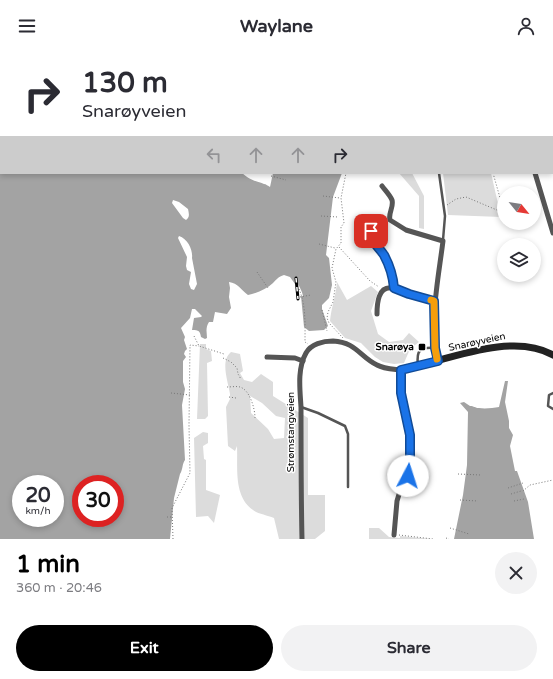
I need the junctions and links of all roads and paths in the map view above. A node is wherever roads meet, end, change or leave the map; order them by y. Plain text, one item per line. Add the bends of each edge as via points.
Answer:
1 (346, 174) edge
2 (439, 174) edge
3 (493, 174) edge
4 (535, 174) edge
5 (271, 176) dead end
6 (286, 180) dead end
7 (382, 186) dead end
8 (497, 187) edge
9 (323, 196) dead end
10 (340, 198) junction
11 (444, 207) junction
12 (497, 209) edge
13 (550, 212) edge
14 (321, 216) dead end
15 (338, 217) dead end
16 (371, 231) dead end
17 (553, 233) edge
18 (443, 241) junction
19 (319, 244) dead end
20 (338, 246) junction
21 (335, 248) dead end
22 (257, 272) dead end
23 (268, 288) dead end
24 (394, 288) junction
25 (299, 289) dead end
26 (383, 290) junction
27 (311, 295) dead end
28 (300, 297) dead end
29 (434, 301) junction
30 (322, 310) dead end
31 (377, 314) dead end
32 (327, 331) dead end
33 (194, 336) dead end
34 (345, 343) junction
35 (200, 346) junction
36 (312, 346) junction
37 (435, 348) junction
38 (224, 354) dead end
39 (553, 355) edge
40 (267, 357) dead end
41 (224, 358) dead end
42 (303, 361) junction
43 (438, 361) junction
44 (418, 367) junction
45 (401, 370) junction
46 (240, 379) dead end
47 (228, 387) dead end
48 (553, 393) edge
49 (171, 394) dead end
50 (190, 396) junction
51 (229, 397) dead end
52 (236, 398) dead end
53 (288, 404) dead end
54 (300, 406) junction
55 (553, 409) edge
56 (255, 418) dead end
57 (458, 474) dead end
58 (481, 475) dead end
59 (553, 480) edge
60 (523, 483) dead end
61 (348, 487) dead end
62 (508, 488) dead end
63 (511, 494) dead end
64 (524, 499) dead end
65 (460, 500) dead end
66 (478, 501) dead end
67 (514, 501) dead end
68 (167, 517) dead end
69 (172, 517) junction
70 (450, 528) dead end
71 (394, 534) joint
72 (469, 534) dead end
73 (427, 538) edge
74 (446, 538) dead end
75 (173, 539) edge
76 (302, 539) edge
77 (433, 539) edge
78 (449, 539) edge

1 - 10 path
2 - 11 lane
3 - 8 path
4 - 13 street
5 - 6 path
7 - 18 street via 392,201 390,220 406,230
9 - 10 path
10 - 20 path via 344,223 341,227 341,243
11 - 12 path via 456,199 466,197
11 - 18 lane
13 - 17 street
14 - 15 path
16 - 24 street via 372,240 390,269
18 - 29 street
19 - 21 path
20 - 26 path via 370,281
20 - 34 path via 332,268 336,282 333,302 327,318 343,336
22 - 23 path
24 - 26 street
24 - 29 street
25 - 36 path via 304,308 305,342
26 - 31 street
27 - 28 path
29 - 37 street
30 - 32 path
33 - 35 path
34 - 36 street, Snarøyveien via 327,342
34 - 45 street, Snarøyveien via 379,366
35 - 38 path
35 - 50 path via 190,345
36 - 42 street
37 - 43 street
37 - 44 lane via 422,349 418,353
39 - 43 street, Snarøyveien via 531,346 510,345
40 - 42 street via 295,358
41 - 46 path via 237,368
42 - 54 street, Strømstangveien via 300,373
43 - 44 street, Snarøyveien
44 - 45 street, Snarøyveien
45 - 71 street via 401,393 410,435 410,467 397,501
47 - 56 path via 240,387 247,391
48 - 55 lane via 549,395 548,406
49 - 50 path
50 - 69 path via 190,473 172,508
51 - 52 path
53 - 54 path
54 - 61 lane via 345,426 348,434
54 - 76 street, Strømstangveien
57 - 58 path
59 - 63 path
60 - 62 path
64 - 67 path
65 - 66 path
68 - 69 path
69 - 75 path
70 - 72 path
71 - 73 path
73 - 77 path
74 - 78 path

